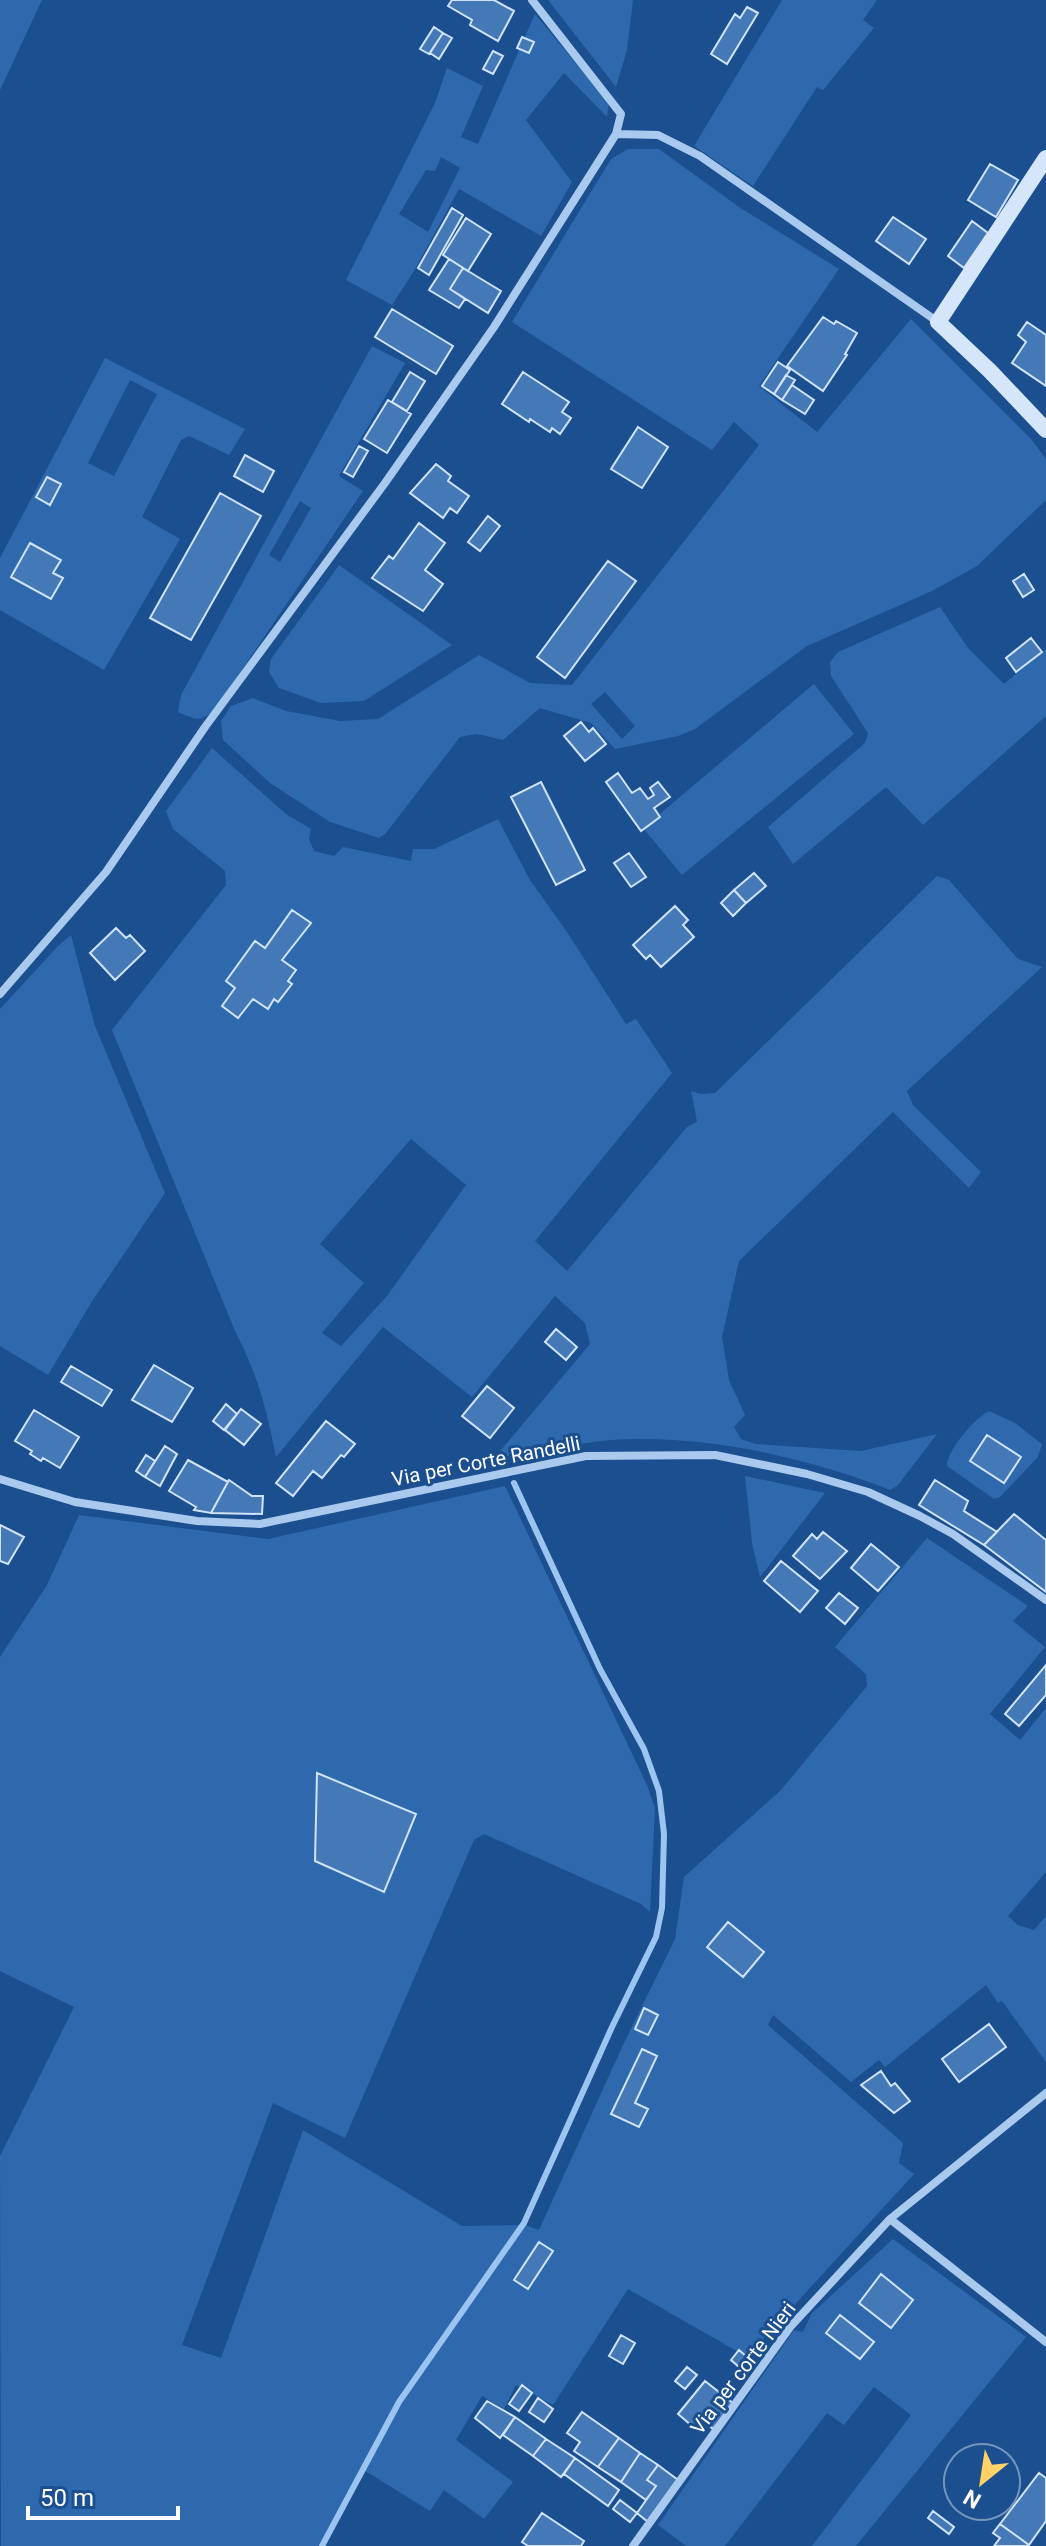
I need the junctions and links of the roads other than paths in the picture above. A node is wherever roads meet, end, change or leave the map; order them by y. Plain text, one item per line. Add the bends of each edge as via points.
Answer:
1 (532, 0) edge
2 (616, 134) junction
3 (1046, 158) edge
4 (938, 322) junction
5 (1046, 430) edge
6 (0, 994) edge
7 (0, 1479) edge
8 (1046, 1600) edge
9 (1046, 2093) edge
10 (890, 2219) junction
11 (1046, 2342) edge
12 (633, 2546) edge

1 - 2 street via 621,114
2 - 4 street via 658,135 687,149
2 - 6 street via 485,341 385,483 205,727 106,872
3 - 4 street
4 - 5 street
7 - 8 street, Via per Corte Randelli via 75,1502 197,1521 260,1524 586,1456 715,1455 868,1492 953,1534
9 - 10 street, Via per corte Nieri
10 - 11 street
10 - 12 street, Via per corte Nieri via 791,2326

